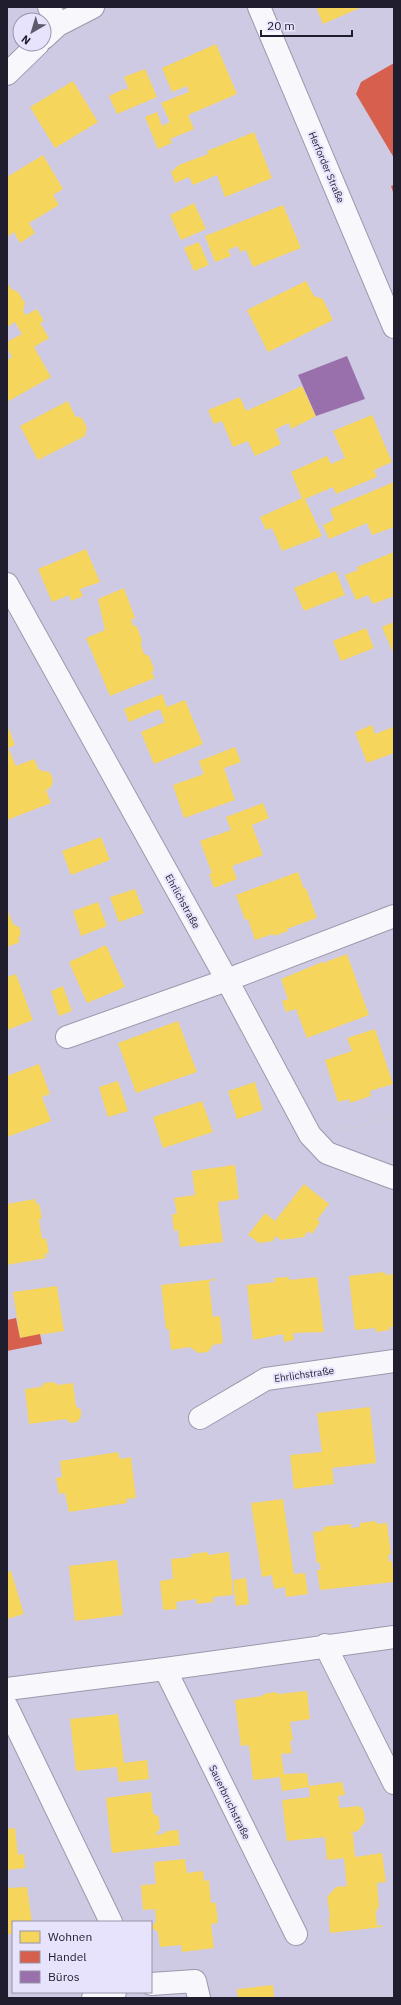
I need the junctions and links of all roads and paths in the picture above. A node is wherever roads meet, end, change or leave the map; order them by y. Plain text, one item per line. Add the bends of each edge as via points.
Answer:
1 (93, 7) edge
2 (259, 7) edge
3 (52, 22) edge
4 (30, 52) edge
5 (7, 74) edge
6 (394, 327) edge
7 (7, 584) edge
8 (394, 916) edge
9 (227, 980) junction
10 (67, 1037) dead end
11 (394, 1116) edge
12 (310, 1134) junction
13 (394, 1178) edge
14 (394, 1361) edge
15 (200, 1418) dead end
16 (394, 1637) edge
17 (324, 1646) junction
18 (165, 1669) junction
19 (7, 1689) edge
20 (7, 1707) edge
21 (394, 1783) edge
22 (111, 1921) edge
23 (296, 1934) dead end
24 (152, 1984) edge
25 (111, 1993) edge
26 (93, 1998) edge
27 (199, 1998) edge

1 - 3 street
2 - 6 street, Herforder Straße
4 - 5 street
7 - 9 street, Ehrlichstraße
8 - 9 street
9 - 10 street
9 - 12 street, Ehrlichstraße
11 - 12 path via 347,1129 334,1122
12 - 13 street, Ehrlichstraße via 327,1153
14 - 15 street, Ehrlichstraße via 266,1379
16 - 17 street
17 - 18 street
17 - 21 street
18 - 19 street
18 - 23 street, Sauerbruchstraße
20 - 22 street
24 - 27 street via 195,1981
25 - 26 street

